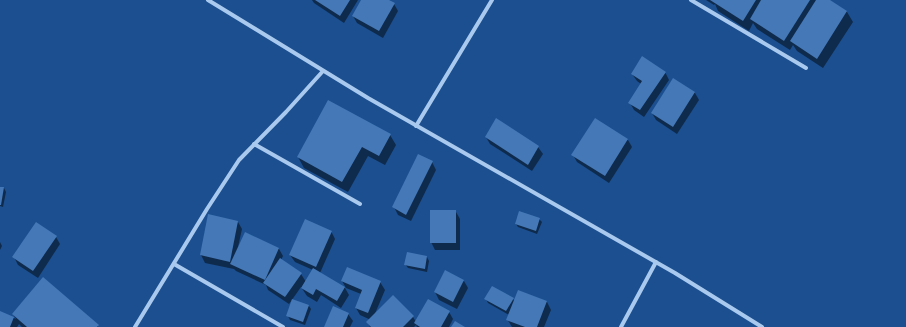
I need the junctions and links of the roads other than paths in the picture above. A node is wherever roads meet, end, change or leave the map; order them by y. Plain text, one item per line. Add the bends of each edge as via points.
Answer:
1 (208, 0) edge
2 (492, 0) edge
3 (691, 0) edge
4 (806, 68) dead end
5 (323, 71) junction
6 (416, 126) junction
7 (254, 144) junction
8 (360, 204) dead end
9 (656, 262) junction
10 (174, 264) junction
11 (135, 327) edge
12 (283, 327) edge
13 (621, 327) edge
14 (762, 327) edge

1 - 5 street
2 - 6 street
3 - 4 street
5 - 6 street
5 - 7 street
6 - 9 street
7 - 8 street
7 - 10 street via 239,160
9 - 13 street
9 - 14 street
10 - 11 street
10 - 12 street

